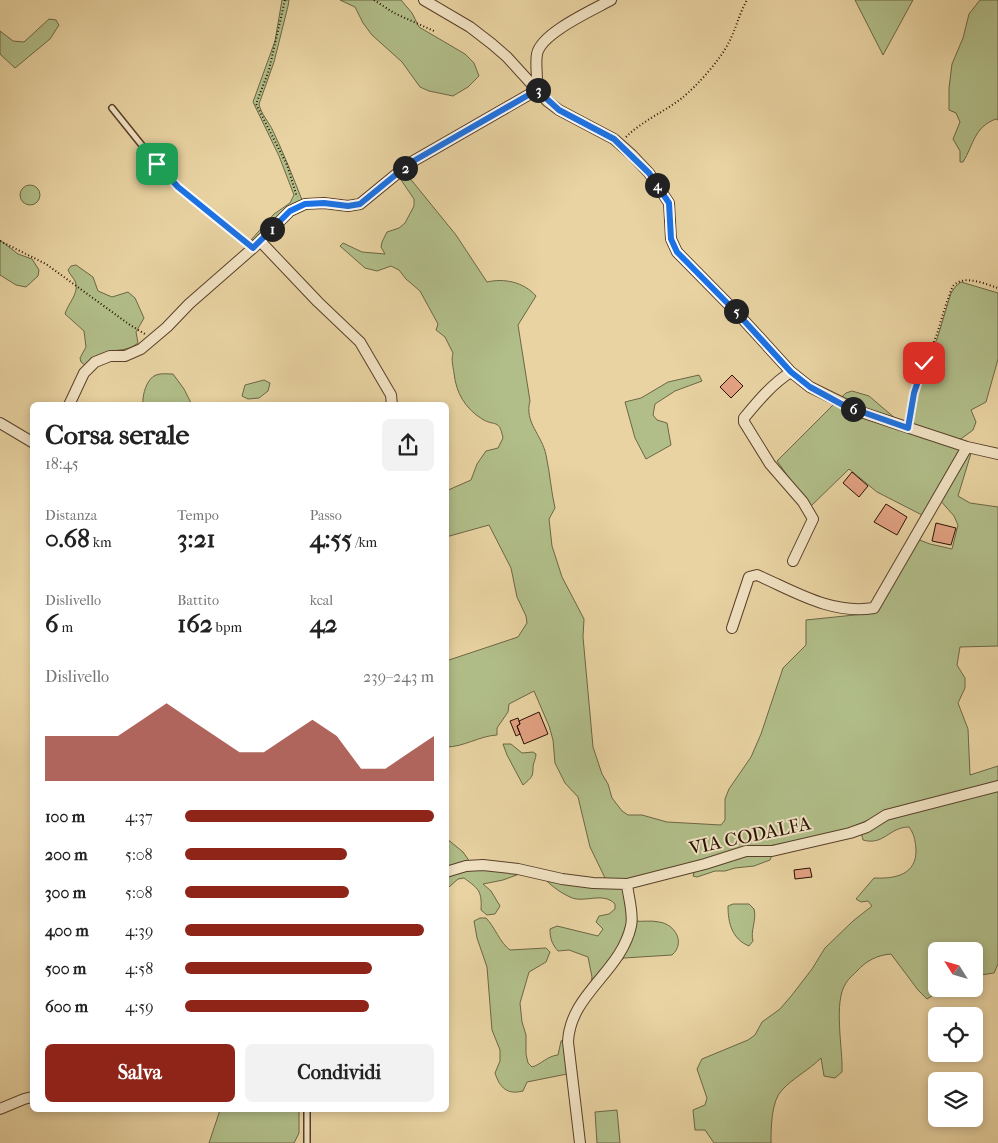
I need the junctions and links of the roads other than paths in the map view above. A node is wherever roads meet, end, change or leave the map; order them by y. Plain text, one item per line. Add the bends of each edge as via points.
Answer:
1 (424, 0) edge
2 (611, 0) edge
3 (537, 90) junction
4 (112, 108) dead end
5 (257, 245) junction
6 (791, 372) junction
7 (70, 402) edge
8 (392, 402) edge
9 (0, 423) edge
10 (30, 441) edge
11 (967, 448) junction
12 (998, 454) edge
13 (793, 561) dead end
14 (732, 628) dead end
15 (998, 786) edge
16 (449, 871) edge
17 (627, 884) junction
18 (30, 1097) edge
19 (0, 1109) edge
20 (307, 1112) edge
21 (307, 1143) edge
22 (580, 1143) edge

1 - 3 street via 492,44
2 - 3 street via 559,30 540,47
3 - 5 street via 410,163 360,204 300,206 290,211
3 - 6 street via 559,110 614,139 649,173 669,203 671,239 677,252
4 - 5 lane via 178,187
5 - 7 street via 141,349 95,362 84,373
5 - 8 street via 360,342 392,395
6 - 11 street via 810,387 845,406
6 - 13 street via 759,400 744,422 770,464 804,502 813,519
9 - 10 street
11 - 12 street
11 - 14 street via 874,608 845,610 808,598 757,574 749,578
15 - 17 street, VIA CODALFA via 886,815 850,833 772,851 746,851
16 - 17 street, VIA CODALFA via 483,865 592,883
17 - 22 street via 632,924 622,951 576,1010 568,1029
18 - 19 street
20 - 21 lane

